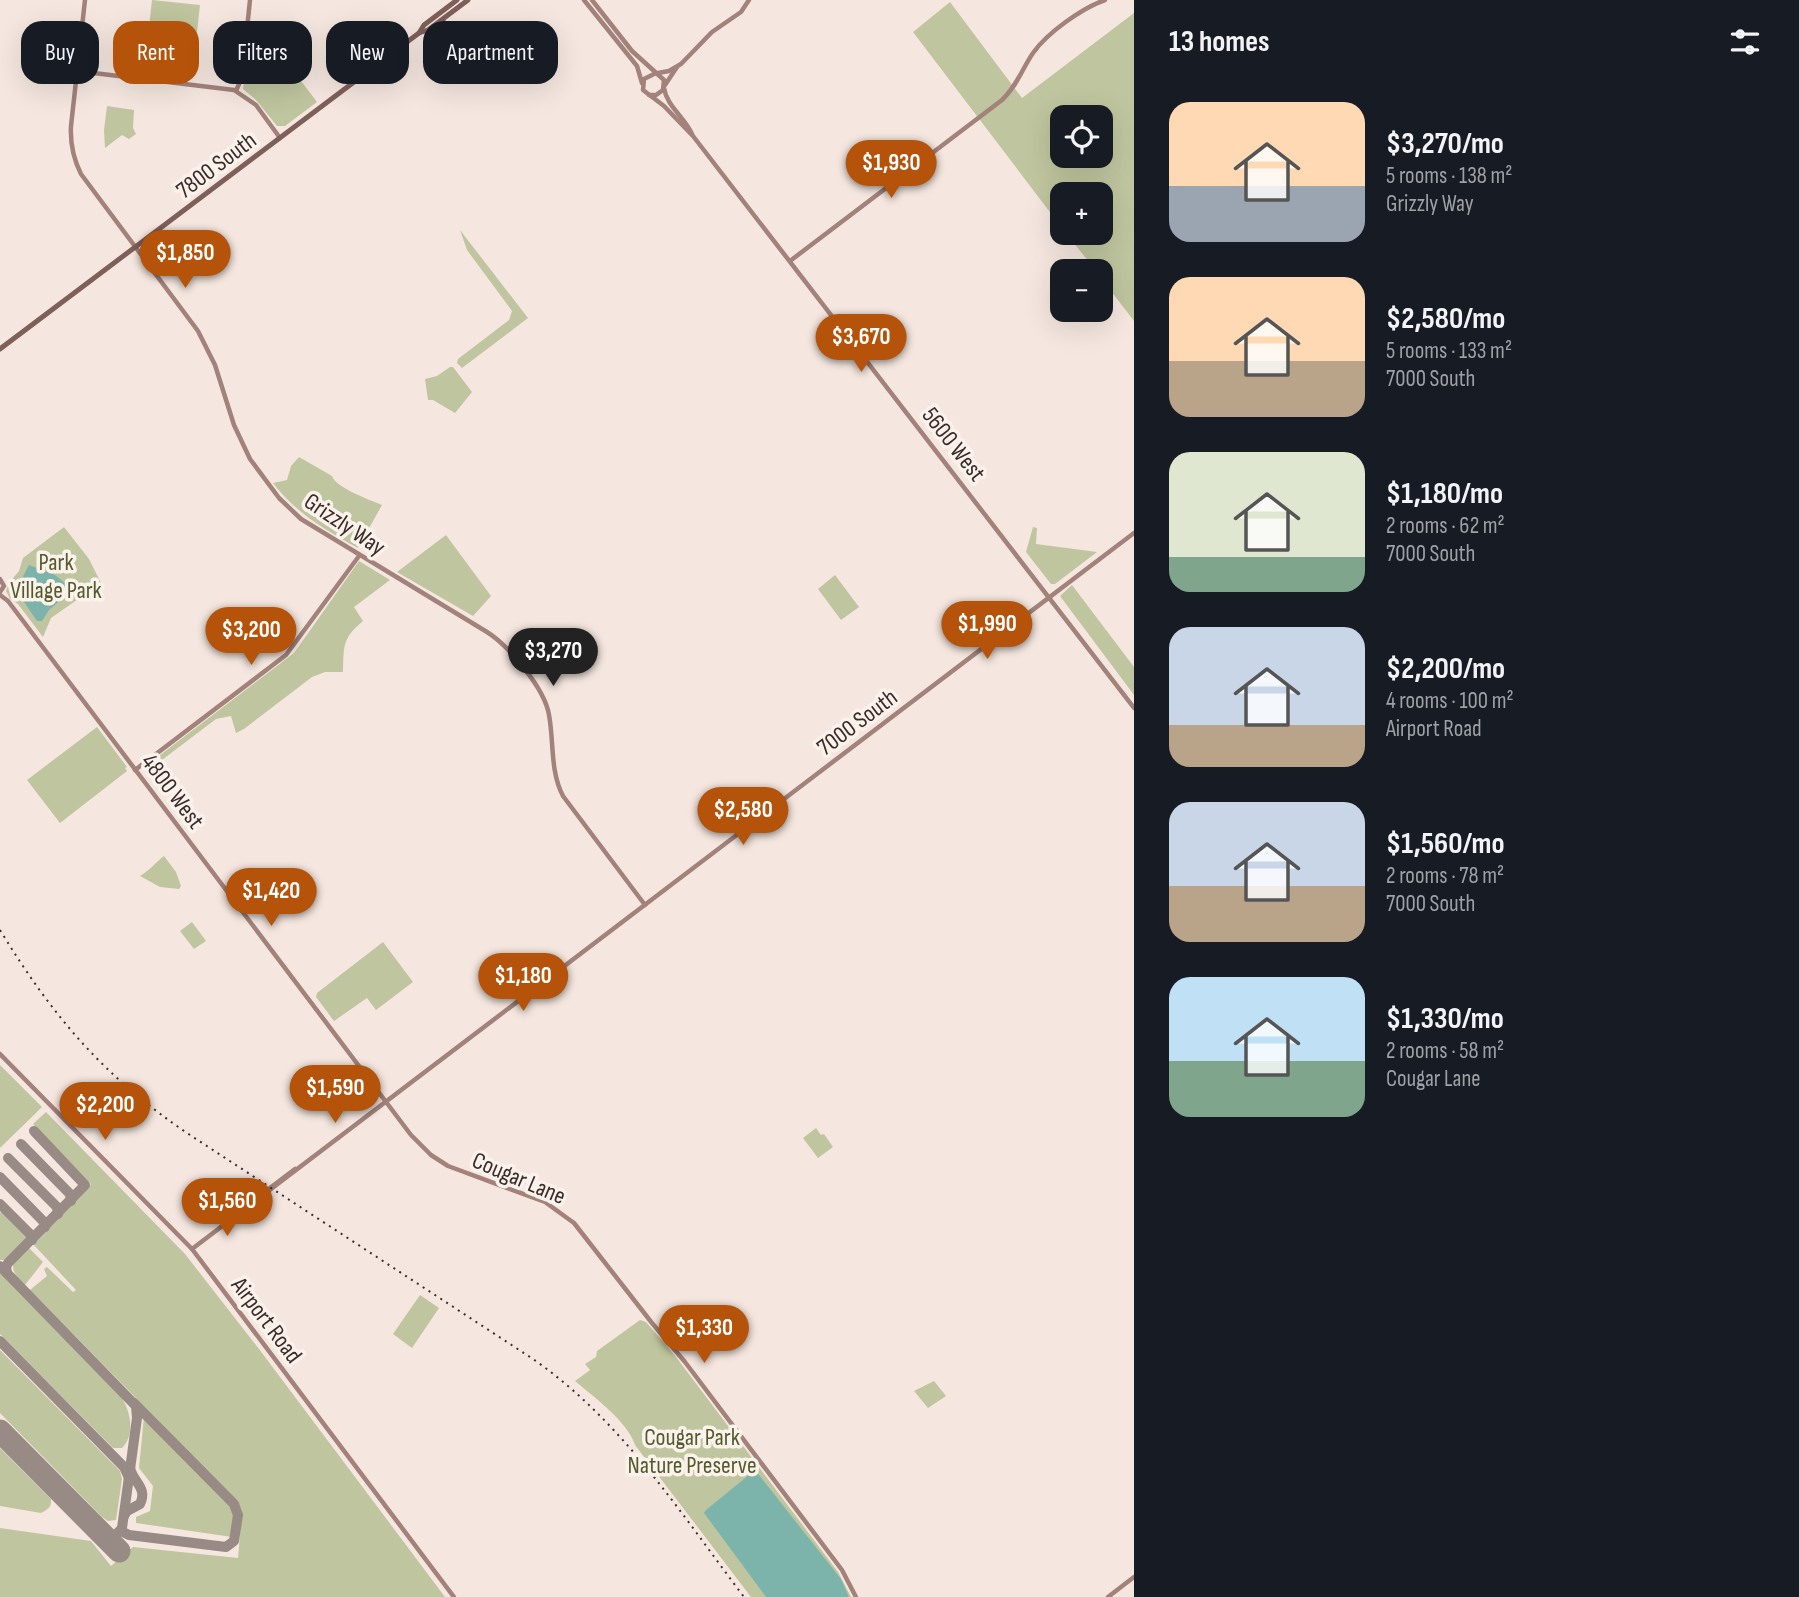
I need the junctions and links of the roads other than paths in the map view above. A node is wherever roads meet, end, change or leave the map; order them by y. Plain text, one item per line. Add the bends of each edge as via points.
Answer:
1 (85, 0) edge
2 (250, 0) edge
3 (457, 0) edge
4 (465, 0) edge
5 (592, 0) edge
6 (749, 0) edge
7 (1105, 0) edge
8 (584, 1) edge
9 (604, 16) junction
10 (444, 18) junction
11 (83, 21) edge
12 (443, 21) edge
13 (419, 33) junction
14 (677, 66) junction
15 (99, 73) edge
16 (657, 73) junction
17 (642, 83) junction
18 (76, 84) edge
19 (665, 87) junction
20 (236, 91) junction
21 (649, 95) junction
22 (693, 135) junction
23 (280, 138) junction
24 (136, 246) junction
25 (790, 261) junction
26 (0, 349) edge
27 (1134, 533) edge
28 (359, 556) junction
29 (0, 579) edge
30 (1, 592) edge
31 (1050, 597) junction
32 (1134, 708) edge
33 (135, 770) junction
34 (645, 905) junction
35 (0, 1054) edge
36 (386, 1102) junction
37 (192, 1249) junction
38 (1134, 1577) edge
39 (454, 1597) edge
40 (856, 1597) edge
41 (1108, 1597) edge

1 - 11 street, Grizzly Way
2 - 20 street via 242,78
3 - 13 main road, 7800 South
4 - 10 main road, 7800 South
5 - 9 street
6 - 14 street
7 - 25 street via 1085,9 1045,40 1012,90
8 - 9 street
8 - 17 street via 638,66
9 - 16 street
10 - 12 main road
10 - 13 main road, 7800 South
13 - 23 main road, 7800 South
14 - 16 street
14 - 19 street
15 - 20 street
16 - 17 street
16 - 19 street
17 - 21 street
18 - 24 street, Grizzly Way via 70,133 75,161
19 - 21 street
19 - 22 street, 5600 West via 668,102
20 - 23 street via 256,105
21 - 22 street, 5600 West
22 - 25 street, 5600 West
23 - 24 main road, 7800 South
24 - 26 main road, 7800 South
24 - 28 street, Grizzly Way via 205,343 238,436 262,477 301,519
25 - 31 street, 5600 West
27 - 31 street, 7000 South
28 - 33 street via 286,655
28 - 34 street, Grizzly Way via 493,636 511,653 545,701 563,796
29 - 30 street, 4800 West via 4,582
30 - 33 street, 4800 West
31 - 32 street, 5600 West
31 - 34 street, 7000 South
33 - 36 street, 4800 West
34 - 36 street, 7000 South
35 - 37 street, Airport Road
36 - 37 street, 7000 South
36 - 40 street, Cougar Lane via 437,1159 459,1172 550,1205 578,1227 812,1531
37 - 39 street, Airport Road
38 - 41 street

